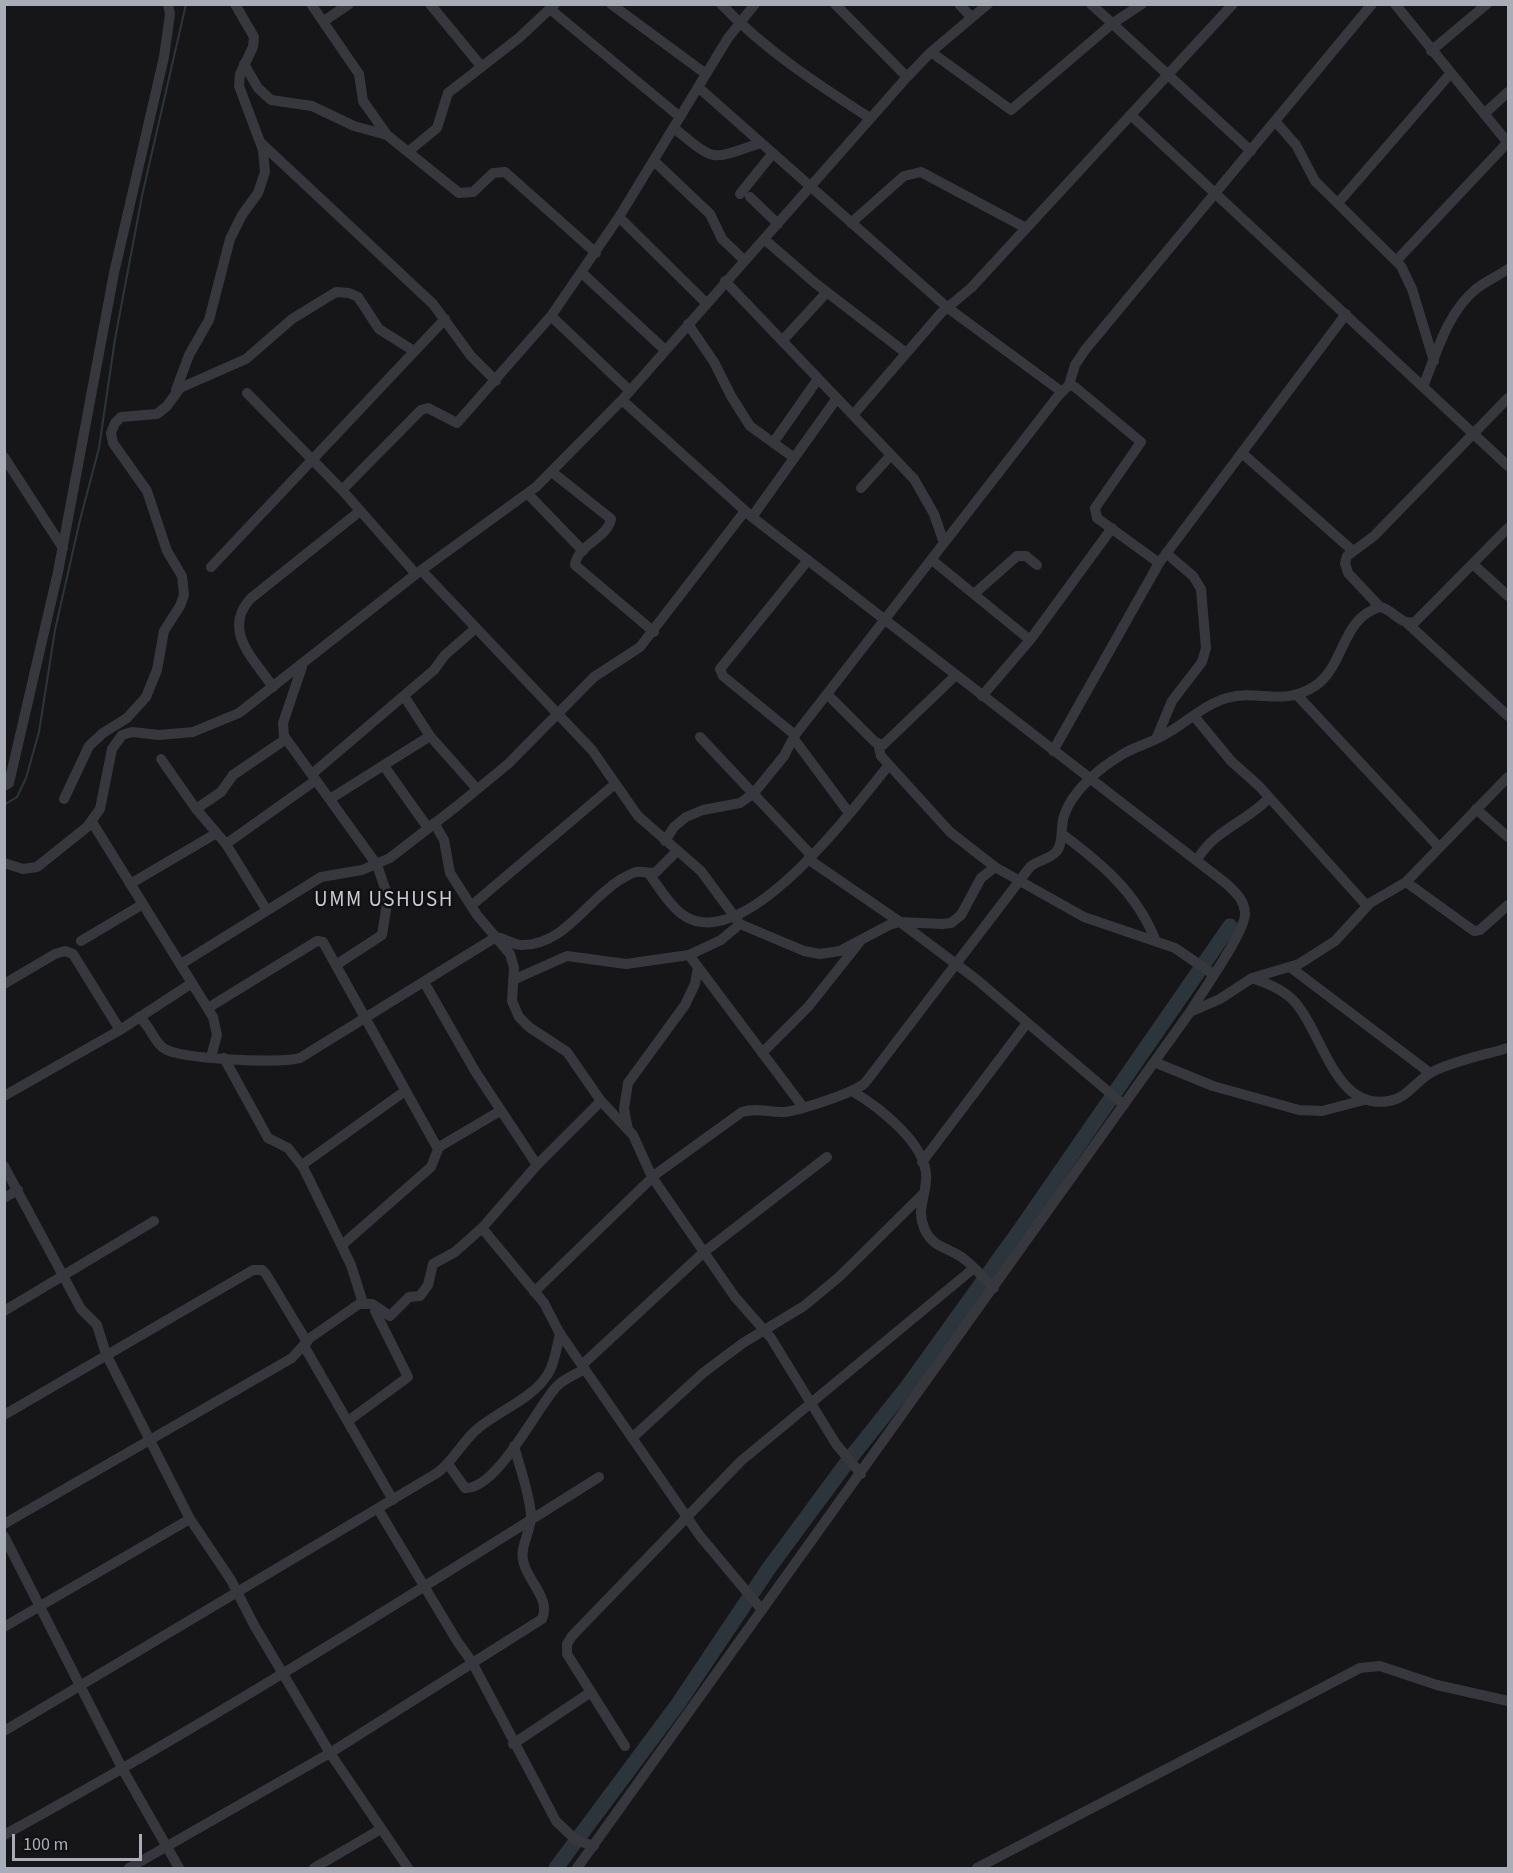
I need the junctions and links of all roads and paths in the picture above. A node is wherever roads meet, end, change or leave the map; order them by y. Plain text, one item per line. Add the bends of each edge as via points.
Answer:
1 (168, 4) edge
2 (235, 4) edge
3 (311, 4) edge
4 (349, 4) edge
5 (430, 4) edge
6 (611, 4) edge
7 (721, 4) edge
8 (755, 4) edge
9 (835, 4) edge
10 (959, 4) edge
11 (988, 4) edge
12 (1091, 4) edge
13 (1142, 4) edge
14 (1233, 4) edge
15 (1372, 4) edge
16 (1395, 4) edge
17 (1487, 4) edge
18 (553, 7) edge
19 (971, 17) junction
20 (324, 21) junction
21 (739, 23) junction
22 (1113, 23) junction
23 (1431, 51) junction
24 (931, 52) junction
25 (244, 64) junction
26 (481, 66) junction
27 (706, 74) junction
28 (1168, 74) junction
29 (1450, 74) junction
30 (907, 77) junction
31 (698, 87) junction
32 (1509, 92) edge
33 (1484, 114) junction
34 (1132, 116) junction
35 (680, 117) junction
36 (870, 118) junction
37 (1275, 121) junction
38 (674, 128) junction
39 (387, 135) junction
40 (1508, 142) edge
41 (261, 143) junction
42 (761, 143) junction
43 (409, 151) junction
44 (1251, 151) junction
45 (773, 153) junction
46 (654, 161) junction
47 (810, 186) junction
48 (1215, 193) junction
49 (1338, 203) junction
50 (619, 217) junction
51 (851, 223) junction
52 (778, 224) junction
53 (1026, 228) junction
54 (764, 239) junction
55 (596, 253) junction
56 (744, 260) junction
57 (1397, 260) junction
58 (1509, 269) edge
59 (582, 273) junction
60 (725, 281) junction
61 (828, 292) junction
62 (706, 303) junction
63 (948, 308) junction
64 (1346, 314) junction
65 (551, 316) junction
66 (446, 319) junction
67 (687, 324) junction
68 (782, 341) junction
69 (665, 350) junction
70 (414, 351) junction
71 (906, 353) junction
72 (1434, 361) junction
73 (818, 379) junction
74 (496, 381) junction
75 (1423, 387) junction
76 (1066, 389) junction
77 (176, 390) junction
78 (630, 390) junction
79 (247, 393) dead end
80 (837, 398) junction
81 (1509, 398) edge
82 (621, 400) junction
83 (852, 415) junction
84 (1473, 433) junction
85 (773, 443) junction
86 (1242, 453) junction
87 (891, 455) junction
88 (4, 457) edge
89 (793, 457) junction
90 (313, 460) junction
91 (1509, 465) edge
92 (552, 472) junction
93 (861, 488) dead end
94 (342, 490) junction
95 (528, 494) junction
96 (360, 511) junction
97 (749, 514) junction
98 (1112, 528) junction
99 (1509, 528) edge
100 (944, 543) junction
101 (63, 548) junction
102 (582, 551) junction
103 (1353, 551) junction
104 (1162, 558) junction
105 (808, 560) junction
106 (932, 560) junction
107 (1473, 564) junction
108 (1037, 565) dead end
109 (211, 567) dead end
110 (419, 573) junction
111 (974, 594) junction
112 (1509, 596) edge
113 (1380, 607) junction
114 (884, 619) junction
115 (1407, 623) junction
116 (476, 628) junction
117 (654, 632) junction
118 (1030, 640) junction
119 (302, 666) junction
120 (956, 675) junction
121 (273, 687) junction
122 (827, 694) junction
123 (1297, 695) junction
124 (404, 696) junction
125 (982, 696) junction
126 (556, 715) junction
127 (1194, 716) junction
128 (1509, 716) edge
129 (122, 729) junction
130 (430, 736) junction
131 (700, 737) dead end
132 (795, 737) junction
133 (286, 739) junction
134 (1156, 739) junction
135 (879, 744) junction
136 (1053, 751) junction
137 (161, 759) dead end
138 (889, 765) junction
139 (384, 766) junction
140 (314, 777) junction
141 (1509, 777) edge
142 (1089, 779) junction
143 (615, 784) junction
144 (4, 786) edge
145 (477, 789) junction
146 (753, 794) junction
147 (64, 799) dead end
148 (330, 799) junction
149 (1268, 799) junction
150 (196, 809) junction
151 (1476, 809) junction
152 (849, 813) junction
153 (92, 822) junction
154 (431, 826) junction
155 (215, 834) junction
156 (1062, 834) junction
157 (1509, 837) edge
158 (665, 841) junction
159 (226, 844) junction
160 (1438, 846) junction
161 (677, 851) junction
162 (810, 857) junction
163 (1197, 860) junction
164 (4, 863) edge
165 (377, 865) junction
166 (995, 867) junction
167 (649, 874) junction
168 (1021, 880) junction
169 (1406, 882) junction
170 (130, 884) junction
171 (143, 904) junction
172 (1509, 905) edge
173 (471, 906) junction
174 (1367, 906) junction
175 (267, 909) junction
176 (737, 921) junction
177 (900, 922) junction
178 (496, 937) junction
179 (1155, 939) junction
180 (861, 940) junction
181 (81, 941) dead end
182 (689, 955) junction
183 (956, 963) junction
184 (181, 964) junction
185 (336, 966) junction
186 (698, 967) junction
187 (1290, 967) junction
188 (1213, 974) junction
189 (1251, 978) junction
190 (513, 980) junction
191 (424, 982) junction
192 (192, 983) junction
193 (4, 984) edge
194 (208, 1008) junction
195 (1190, 1012) junction
196 (139, 1017) junction
197 (365, 1019) junction
198 (1027, 1023) junction
199 (120, 1030) junction
200 (1509, 1048) edge
201 (762, 1053) junction
202 (212, 1057) junction
203 (224, 1058) junction
204 (1154, 1062) junction
205 (1430, 1073) junction
206 (405, 1091) junction
207 (852, 1091) junction
208 (4, 1096) edge
209 (1364, 1100) junction
210 (601, 1101) junction
211 (1124, 1105) junction
212 (803, 1107) junction
213 (500, 1111) junction
214 (628, 1130) junction
215 (438, 1149) junction
216 (827, 1157) dead end
217 (922, 1162) junction
218 (537, 1164) junction
219 (4, 1166) edge
220 (302, 1166) junction
221 (652, 1177) junction
222 (18, 1190) junction
223 (922, 1195) junction
224 (4, 1198) edge
225 (154, 1221) dead end
226 (482, 1228) junction
227 (342, 1245) junction
228 (704, 1252) junction
229 (974, 1268) junction
230 (62, 1276) junction
231 (994, 1288) junction
232 (534, 1292) junction
233 (368, 1303) junction
234 (4, 1311) edge
235 (764, 1330) junction
236 (560, 1334) junction
237 (305, 1344) junction
238 (106, 1354) junction
239 (583, 1367) junction
240 (810, 1403) junction
241 (4, 1415) edge
242 (348, 1421) junction
243 (632, 1438) junction
244 (149, 1440) junction
245 (514, 1446) junction
246 (448, 1464) junction
247 (861, 1474) junction
248 (598, 1477) dead end
249 (393, 1500) junction
250 (378, 1509) junction
251 (686, 1516) junction
252 (190, 1519) junction
253 (531, 1520) junction
254 (4, 1524) edge
255 (4, 1536) edge
256 (425, 1588) junction
257 (238, 1593) junction
258 (42, 1605) junction
259 (762, 1610) junction
260 (4, 1627) edge
261 (472, 1662) junction
262 (283, 1675) junction
263 (80, 1686) junction
264 (591, 1692) junction
265 (1509, 1701) edge
266 (4, 1731) edge
267 (513, 1744) junction
268 (625, 1746) dead end
269 (330, 1753) junction
270 (123, 1770) junction
271 (381, 1830) junction
272 (4, 1835) edge
273 (594, 1846) junction
274 (168, 1847) junction
275 (129, 1869) edge
276 (180, 1869) edge
277 (314, 1869) edge
278 (408, 1869) edge
279 (578, 1869) edge
280 (977, 1869) edge

1 - 101 street via 164,57 114,273
2 - 25 street via 254,37
3 - 20 street
4 - 20 street
5 - 26 street
6 - 27 street
7 - 21 street
8 - 21 street
9 - 30 street
10 - 19 street
11 - 19 street
12 - 22 street
13 - 22 street
14 - 28 street
15 - 37 street
16 - 23 street
17 - 23 street
18 - 26 street
18 - 35 street
19 - 24 street
20 - 39 street via 360,74 363,101
21 - 27 street
21 - 36 street via 814,83
22 - 24 street via 1011,110
22 - 28 street
23 - 29 street
24 - 30 street
25 - 39 street via 262,93 275,102 312,106 354,126
25 - 41 street via 240,92
26 - 43 street via 448,93 437,128
27 - 31 street
28 - 34 street
28 - 44 street
29 - 33 street
29 - 49 street
30 - 36 street
31 - 35 street
31 - 42 street
32 - 33 street
33 - 40 street
34 - 48 street
34 - 53 street
35 - 38 street
36 - 47 street
37 - 44 street
37 - 49 street via 1296,145 1315,182
38 - 42 street via 714,157
38 - 46 street
39 - 43 street
40 - 57 street
41 - 66 street
41 - 77 street via 265,157 263,180 230,239 210,320 189,355
42 - 45 street
43 - 55 street via 459,193 472,192 493,173 505,172
44 - 48 street
45 - 47 street
45 - 52 street via 745,195
46 - 50 street
46 - 56 street via 710,214 722,239
47 - 51 street
47 - 52 street
48 - 64 street
48 - 76 street via 1085,350
49 - 57 street
50 - 55 street
50 - 62 street
51 - 53 street via 904,176 916,172 929,174
51 - 63 street
52 - 54 street
53 - 63 street via 966,294
54 - 56 street
54 - 61 street
55 - 59 street
56 - 60 street
57 - 72 street via 1412,289
58 - 72 street via 1463,301 1448,325
59 - 65 street
59 - 69 street
60 - 62 street
60 - 68 street
61 - 68 street
61 - 71 street
62 - 67 street
63 - 71 street
63 - 76 street
64 - 75 street
64 - 86 street
65 - 74 street
65 - 78 street
66 - 70 street
66 - 74 street via 471,356
67 - 69 street
67 - 85 street via 714,362 750,426
68 - 73 street
69 - 78 street
70 - 77 street via 379,329 358,297 340,292 303,311 246,359
70 - 90 street
71 - 83 street
72 - 75 street
73 - 80 street
73 - 85 street
74 - 94 street via 457,423 428,408 421,410
75 - 84 street
76 - 98 street via 1075,387 1141,442 1095,508 1097,518
76 - 100 street
77 - 129 street via 161,412 121,417 111,434 116,448 147,491 184,589 180,606 164,631 160,660 150,688
78 - 82 street
79 - 90 street
80 - 83 street
80 - 89 street
81 - 84 street
82 - 92 street
82 - 97 street
83 - 87 street
84 - 91 street
84 - 103 street via 1374,536
85 - 89 street
86 - 103 street
86 - 104 street
87 - 93 street
87 - 100 street via 922,490
88 - 101 street
89 - 97 street
90 - 94 street
90 - 109 street
92 - 95 street
92 - 102 street via 610,516 609,526
94 - 96 street
95 - 102 street
95 - 110 street
96 - 110 street
96 - 121 street via 240,611 240,636
97 - 105 street
97 - 117 street
98 - 104 street
98 - 118 street
99 - 107 street
100 - 106 street
101 - 144 street via 9,783
102 - 117 street via 575,565
103 - 113 street via 1346,559 1347,570
104 - 134 street via 1193,576 1201,589 1205,652 1202,662 1172,701
104 - 136 street
105 - 114 street
105 - 132 street via 720,669 723,676
106 - 111 street
106 - 114 street
107 - 112 street
107 - 115 street via 1415,622
108 - 111 street via 1026,556 1017,555
110 - 116 street
110 - 119 street
111 - 118 street
113 - 115 street
113 - 123 street via 1349,631 1337,658 1318,684
114 - 120 street
114 - 122 street
115 - 128 street
116 - 124 street
116 - 126 street
117 - 126 street via 633,653 594,677
118 - 125 street
119 - 121 street
119 - 133 street via 283,723
120 - 125 street
120 - 135 street via 887,741
121 - 129 street via 238,713 204,729 171,735
122 - 132 street
122 - 135 street
123 - 127 street via 1227,698
123 - 160 street
124 - 130 street
124 - 140 street
125 - 136 street
126 - 143 street via 592,750
126 - 145 street
127 - 134 street
127 - 149 street
129 - 147 street via 103,733 89,746
129 - 153 street via 113,745 102,802
130 - 139 street
130 - 145 street
131 - 146 street
132 - 146 street
132 - 152 street
133 - 140 street
133 - 150 street via 233,775 221,792
134 - 142 street via 1123,754
135 - 138 street via 880,754
136 - 142 street
137 - 150 street
138 - 152 street
138 - 166 street via 950,832
139 - 148 street
139 - 154 street
140 - 148 street
140 - 159 street
141 - 151 street
142 - 156 street via 1066,809
142 - 163 street
143 - 158 street via 638,816
143 - 173 street
145 - 154 street
146 - 158 street via 740,803 686,817
146 - 162 street
148 - 165 street
149 - 163 street via 1223,831
149 - 174 street
150 - 155 street
151 - 157 street
151 - 160 street
152 - 162 street
153 - 164 street via 36,867 23,869
153 - 170 street
154 - 165 street
154 - 173 street via 444,840 450,873
155 - 159 street
155 - 170 street
156 - 168 street via 1055,853 1030,867
156 - 179 street via 1125,887
158 - 161 street
159 - 175 street
160 - 169 street
161 - 167 street via 659,870
161 - 176 street via 709,881
162 - 176 street
162 - 177 street
163 - 188 street via 1239,896 1246,915
165 - 175 street via 321,877
165 - 185 street via 388,897 383,932 380,938
166 - 168 street
166 - 177 street via 981,878 955,921
167 - 176 street via 688,919 708,923
167 - 178 street via 636,872 617,881 550,939 520,945
168 - 179 street via 1083,917
168 - 183 street
169 - 172 street via 1474,932
169 - 174 street
170 - 171 street
171 - 181 street
171 - 184 street
173 - 178 street
174 - 187 street via 1335,941
175 - 184 street
176 - 180 street via 812,953 834,953
176 - 182 street via 722,940
177 - 180 street
177 - 183 street
178 - 190 street via 512,960
178 - 191 street
179 - 188 street via 1185,953
180 - 201 street via 808,1007
182 - 186 street
182 - 190 street via 626,964 567,956
183 - 198 street
183 - 207 street via 868,1079
184 - 192 street
185 - 194 street via 325,944 317,941
185 - 197 street
186 - 201 street
186 - 214 street via 685,1005 628,1083 624,1108
187 - 189 street
187 - 205 street
188 - 195 street
189 - 195 street via 1220,999
189 - 209 street via 1277,988 1292,1000 1349,1090
190 - 210 street via 512,1001 519,1017 567,1052
191 - 197 street
191 - 213 street
192 - 194 street
192 - 196 street
193 - 199 street via 55,954 73,954
194 - 202 street via 217,1035
195 - 204 street
196 - 199 street
196 - 202 street via 167,1050
197 - 203 street via 294,1060
197 - 206 street
198 - 211 street
198 - 217 street
199 - 208 street
200 - 205 street
201 - 212 street
202 - 203 street
203 - 220 street via 266,1135 288,1149
204 - 209 street via 1214,1086 1299,1110 1322,1111
204 - 211 street
205 - 209 street via 1394,1100
206 - 215 street
206 - 220 street
207 - 212 street
207 - 217 street via 894,1122
210 - 214 street
210 - 218 street
211 - 231 street
212 - 221 street via 784,1112 742,1112
213 - 215 street
213 - 218 street
214 - 221 street via 641,1148
215 - 227 street via 431,1167
216 - 228 street
217 - 223 street via 926,1178
218 - 226 street
219 - 222 street
220 - 227 street
221 - 228 street
221 - 232 street
222 - 224 street
222 - 230 street
223 - 229 street via 920,1214 928,1236
223 - 235 street via 839,1277 804,1306
225 - 230 street
226 - 232 street
226 - 233 street via 455,1252 433,1264 428,1285 420,1296 409,1297 390,1316
227 - 233 street
228 - 235 street via 741,1306
228 - 239 street
229 - 231 street
229 - 240 street
230 - 234 street
230 - 238 street via 81,1310 97,1325
231 - 247 street
232 - 236 street
233 - 237 street
233 - 242 street via 408,1377
235 - 240 street
235 - 243 street via 697,1378
236 - 239 street
236 - 246 street via 544,1379 479,1428
237 - 238 street via 266,1274 256,1269
237 - 242 street
237 - 244 street via 292,1358
238 - 241 street
238 - 244 street
239 - 243 street
239 - 245 street via 556,1387
240 - 247 street
240 - 251 street via 741,1461
242 - 249 street
243 - 251 street
244 - 252 street
244 - 254 street
245 - 246 street via 492,1473 470,1488 462,1486
245 - 253 street
246 - 249 street
247 - 259 street
248 - 253 street
249 - 250 street
250 - 256 street
250 - 257 street
251 - 259 street
251 - 264 street via 569,1640 567,1654
252 - 257 street
252 - 258 street
253 - 256 street
253 - 261 street via 523,1561 544,1603 542,1619
255 - 258 street
256 - 261 street
256 - 262 street
257 - 262 street
257 - 263 street
258 - 260 street
258 - 263 street
259 - 273 street
261 - 267 street
261 - 269 street
262 - 269 street
262 - 270 street
263 - 266 street
263 - 270 street
264 - 267 street
264 - 268 street
265 - 280 street via 1437,1685 1380,1666 1360,1668
267 - 273 street via 556,1821 576,1840
269 - 271 street
269 - 274 street
270 - 272 street
270 - 274 street
271 - 277 street
271 - 278 street
273 - 279 street
274 - 275 street
274 - 276 street

